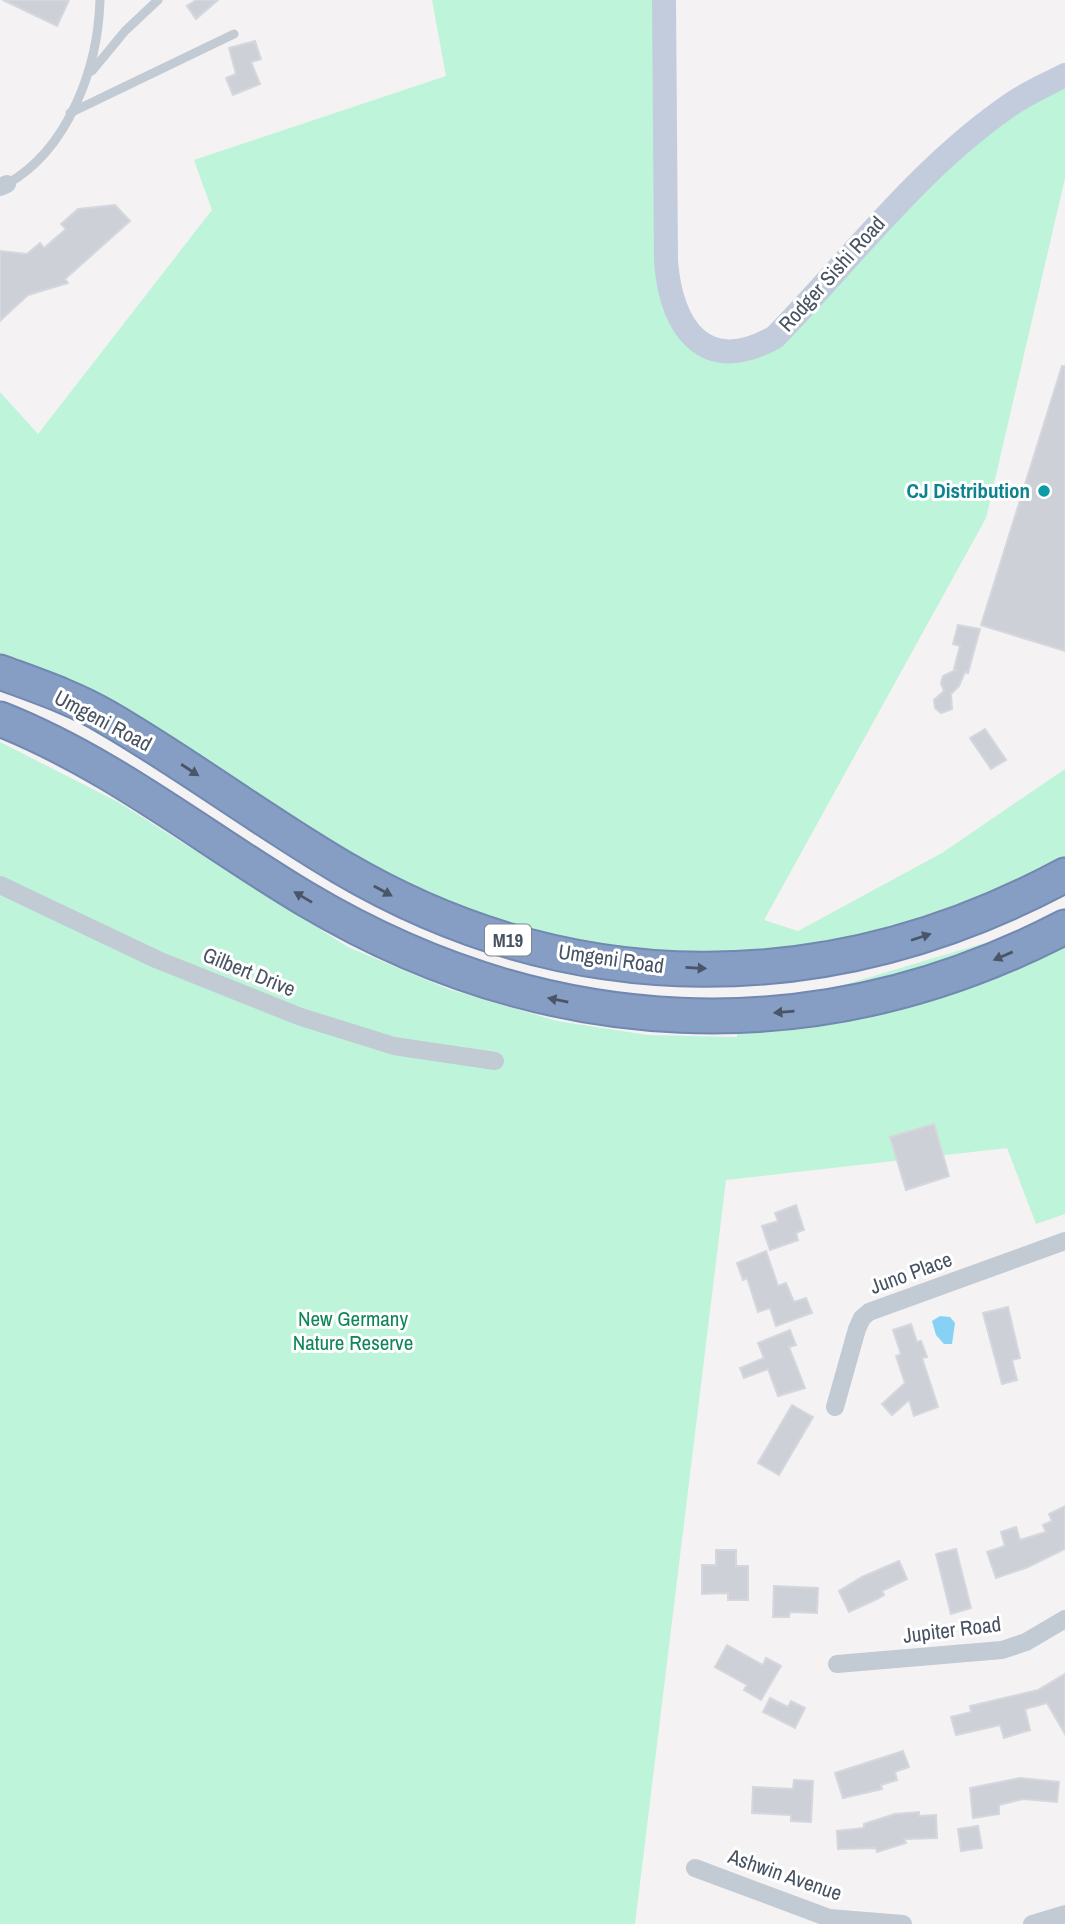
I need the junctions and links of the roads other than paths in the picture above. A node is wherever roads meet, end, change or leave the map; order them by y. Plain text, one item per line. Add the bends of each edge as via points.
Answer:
1 (100, 0) edge
2 (158, 0) edge
3 (664, 0) edge
4 (234, 34) dead end
5 (88, 75) junction
6 (1065, 75) edge
7 (70, 113) junction
8 (4, 185) edge
9 (0, 671) edge
10 (0, 719) edge
11 (1065, 875) edge
12 (0, 884) edge
13 (1065, 927) edge
14 (495, 1061) dead end
15 (1065, 1241) edge
16 (835, 1408) dead end
17 (1065, 1619) edge
18 (837, 1664) dead end
19 (695, 1868) dead end
20 (1065, 1914) edge
21 (904, 1924) edge
22 (1032, 1924) edge

1 - 5 lane via 97,46
2 - 5 lane
3 - 6 street, Rodger Sishi Road via 666,261 671,298 684,326 699,343 726,352 754,349 775,337 893,206 964,139 1016,101
4 - 7 lane
5 - 7 lane
7 - 8 lane via 35,162
9 -> 11 highway, Umgeni Road / M19 via 104,716 398,899 517,943 601,962 716,969 772,967 845,956 951,928
13 -> 10 highway, Umgeni Road / M19 via 928,985 867,999 796,1011 682,1017 606,1010 477,980 362,930 304,898 135,788 69,750
12 - 14 street, Gilbert Drive via 158,960 301,1017 394,1046
15 - 16 street, Juno Place via 869,1312 857,1329
17 - 18 street, Jupiter Road via 1002,1650
19 - 21 street, Ashwin Avenue via 829,1918
20 - 22 street

